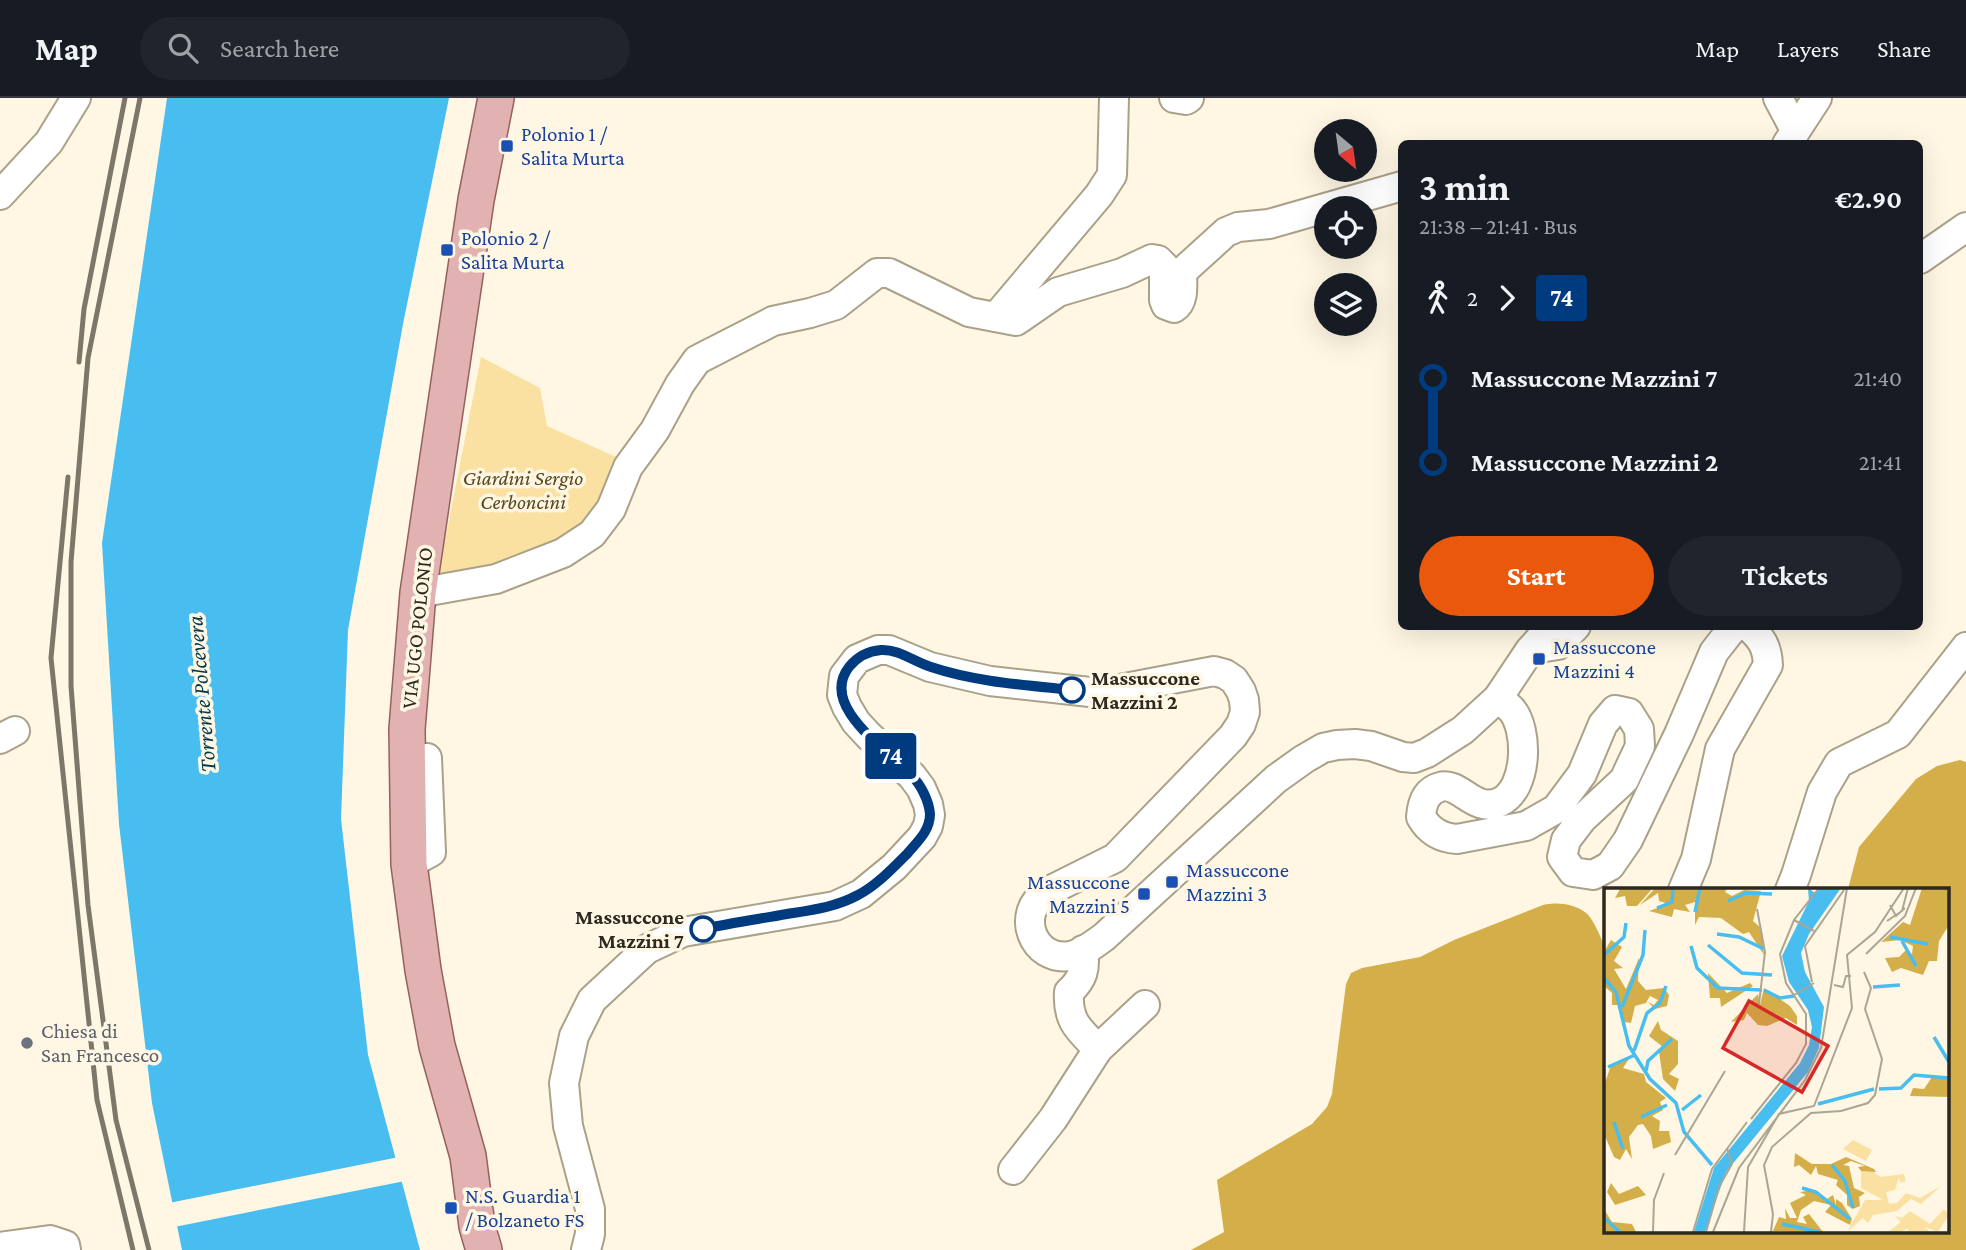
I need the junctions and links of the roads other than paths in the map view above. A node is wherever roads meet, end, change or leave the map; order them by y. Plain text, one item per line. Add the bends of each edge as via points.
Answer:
1 (76, 98) edge
2 (496, 98) edge
3 (1114, 98) edge
4 (1174, 98) edge
5 (1189, 98) edge
6 (1778, 98) edge
7 (1817, 98) edge
8 (1791, 137) edge
9 (1398, 188) edge
10 (0, 195) edge
11 (1966, 227) edge
12 (1923, 257) edge
13 (996, 317) junction
14 (418, 593) junction
15 (1548, 630) edge
16 (1572, 630) edge
17 (1731, 630) edge
18 (1752, 630) edge
19 (1966, 647) edge
20 (1530, 650) junction
21 (1498, 698) junction
22 (427, 758) dead end
23 (409, 864) junction
24 (1684, 888) edge
25 (1791, 888) edge
26 (1083, 950) junction
27 (1145, 1005) dead end
28 (1098, 1049) junction
29 (1013, 1170) dead end
30 (0, 1247) edge
31 (66, 1248) edge
32 (484, 1250) edge
33 (586, 1250) edge

1 - 10 street via 49,142
2 - 14 main road, VIA UGO POLONIO via 475,200
3 - 13 street via 1112,175
4 - 5 street
6 - 8 street
7 - 8 street
9 - 13 street via 1226,232 1182,272 1181,299 1174,308 1164,300 1164,266 1152,260 1058,292 1016,321
11 - 12 street
13 - 14 street via 969,312 889,273 877,273 836,305 773,321 697,360 628,467 611,509 592,534 563,553 496,579
14 - 23 main road, VIA UGO POLONIO via 407,729
15 - 20 street
16 - 20 street via 1558,645
17 - 21 street via 1714,652 1628,840 1610,866 1593,875 1573,872 1562,857 1566,840 1624,780 1640,746 1639,729 1629,713 1615,710 1603,724 1582,774 1556,810 1526,826 1457,839 1431,830 1421,817 1424,800 1436,788 1453,788 1490,805 1502,802 1512,792 1524,751 1512,710
18 - 24 street via 1767,650 1768,665 1720,749 1696,859
19 - 25 street via 1898,734 1839,763 1822,792
20 - 21 street
21 - 26 street via 1464,730 1414,758 1354,744 1323,748 1304,759 1276,779 1104,937
22 - 23 street via 430,852
23 - 32 main road, VIA UGO POLONIO via 422,970 437,1046 468,1156
26 - 28 street via 1086,965 1080,982 1069,992 1068,1009 1077,1028
26 - 33 street via 1073,956 1055,956 1039,945 1031,928 1034,904 1047,892 1115,858 1224,746 1245,712 1234,680 1214,671 1100,693 990,681 930,667 889,650 857,659 844,676 842,695 847,708 921,788 928,804 928,826 894,867 861,894 835,906 683,932 647,949 592,1000 574,1036 565,1083 568,1126 590,1209
27 - 28 street
28 - 29 street
30 - 31 street via 50,1240

